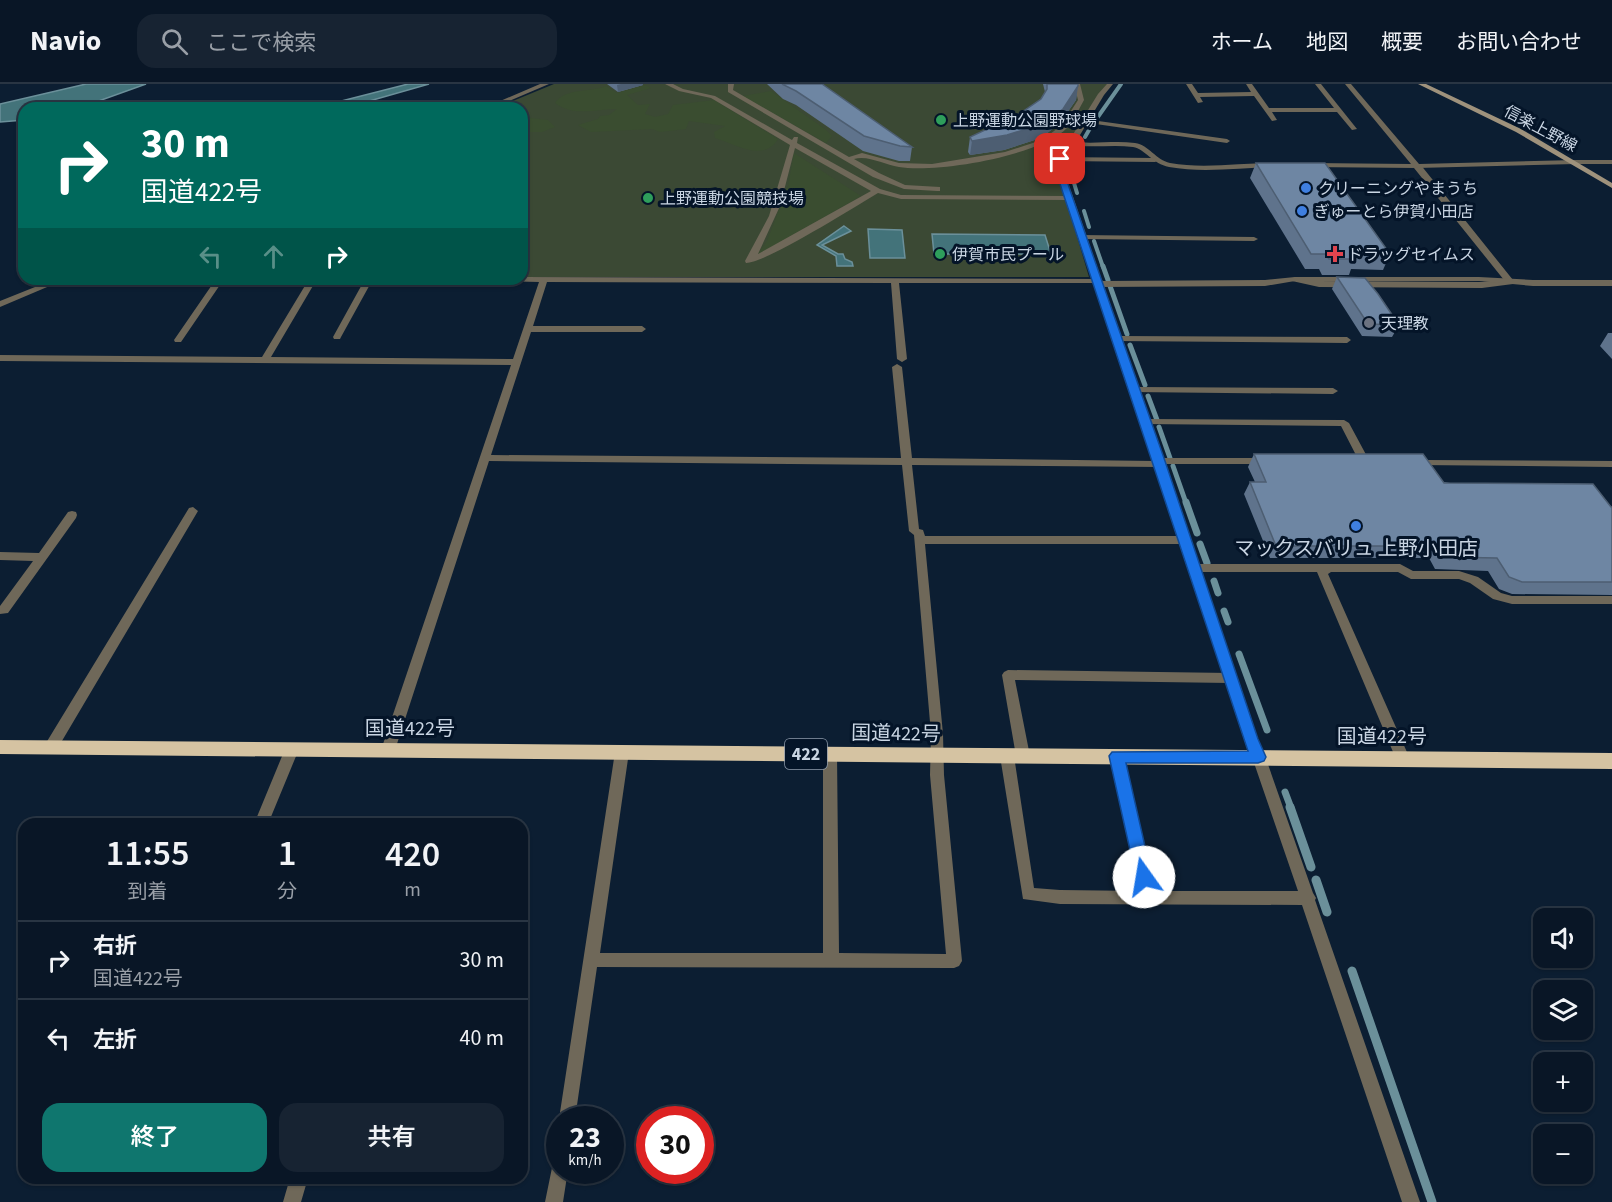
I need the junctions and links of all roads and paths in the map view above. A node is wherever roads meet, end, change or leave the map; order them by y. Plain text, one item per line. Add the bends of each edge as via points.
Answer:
1 (546, 84) edge
2 (668, 84) edge
3 (731, 84) edge
4 (1077, 84) edge
5 (1110, 84) edge
6 (1189, 84) edge
7 (1249, 84) edge
8 (1318, 84) edge
9 (1348, 84) edge
10 (1421, 84) edge
11 (701, 93) junction
12 (1256, 94) junction
13 (1196, 95) junction
14 (502, 102) edge
15 (1201, 103) dead end
16 (1268, 110) junction
17 (1338, 110) junction
18 (1274, 120) dead end
19 (1084, 121) junction
20 (1354, 129) dead end
21 (800, 131) junction
22 (1227, 141) dead end
23 (1070, 143) junction
24 (793, 144) junction
25 (848, 159) junction
26 (1060, 159) junction
27 (1155, 160) junction
28 (1576, 162) junction
29 (1612, 162) edge
30 (1276, 165) edge
31 (1300, 165) edge
32 (1417, 166) junction
33 (876, 175) junction
34 (859, 182) junction
35 (1612, 186) edge
36 (877, 191) junction
37 (1068, 194) junction
38 (1083, 237) junction
39 (1254, 239) dead end
40 (528, 279) edge
41 (544, 279) junction
42 (895, 281) junction
43 (1510, 282) junction
44 (1099, 283) junction
45 (1612, 283) edge
46 (47, 285) edge
47 (216, 285) edge
48 (310, 285) edge
49 (366, 285) edge
50 (0, 304) edge
51 (527, 329) junction
52 (642, 329) dead end
53 (337, 337) dead end
54 (1118, 339) junction
55 (178, 340) dead end
56 (1347, 340) dead end
57 (0, 358) edge
58 (264, 361) junction
59 (517, 362) junction
60 (1135, 390) junction
61 (1333, 391) dead end
62 (1146, 422) junction
63 (484, 458) junction
64 (1273, 461) edge
65 (908, 462) junction
66 (1160, 462) junction
67 (1353, 462) edge
68 (1422, 463) edge
69 (1612, 464) edge
70 (193, 511) dead end
71 (72, 515) dead end
72 (920, 540) junction
73 (1185, 540) junction
74 (0, 556) edge
75 (42, 557) junction
76 (1194, 568) junction
77 (1329, 568) junction
78 (1612, 600) edge
79 (0, 610) edge
80 (1230, 678) junction
81 (0, 747) edge
82 (51, 747) junction
83 (292, 749) junction
84 (388, 750) junction
85 (622, 752) junction
86 (831, 754) junction
87 (938, 756) junction
88 (1015, 756) junction
89 (1117, 756) junction
90 (1258, 757) junction
91 (1403, 759) junction
92 (1612, 760) edge
93 (263, 818) edge
94 (1148, 897) junction
95 (1309, 898) junction
96 (591, 960) junction
97 (831, 961) junction
98 (569, 1106) edge
99 (297, 1184) edge
100 (557, 1184) edge
101 (292, 1202) edge
102 (554, 1202) edge
103 (1411, 1202) edge

1 - 14 street
2 - 11 street
3 - 11 street
3 - 21 street via 730,91
4 - 25 street via 1081,100 1065,126 1044,141 1006,154 932,166 899,165 862,155
5 - 19 street
6 - 13 street
7 - 12 street
8 - 17 street
9 - 32 street
10 - 28 main road, 信楽上野線 via 1478,109
11 - 24 street
12 - 13 street
12 - 16 street
13 - 15 street
16 - 17 street
16 - 18 street
17 - 20 street
19 - 22 street
19 - 23 street
21 - 24 street
21 - 25 street
23 - 26 street
23 - 27 street via 1135,145 1143,147
24 - 34 street
24 - 36 street via 763,240 749,261
25 - 33 street
26 - 27 street
26 - 37 street via 1058,165
27 - 30 street via 1171,165
28 - 29 street
28 - 32 street
28 - 35 main road, 信楽上野線
31 - 32 street
32 - 43 street
33 - 34 street
33 - 37 street via 917,189
34 - 36 street
36 - 37 street via 901,197
37 - 38 street
38 - 39 street
38 - 44 street
40 - 41 street
41 - 42 street
41 - 51 street
42 - 44 street
42 - 65 street
43 - 44 street via 1319,284 1295,279 1265,283
43 - 45 street
44 - 54 street
46 - 50 street
47 - 55 street
48 - 58 street
49 - 53 street
51 - 52 street
51 - 59 street
54 - 56 street
54 - 60 street
57 - 58 street
58 - 59 street
59 - 63 street
60 - 61 street
60 - 62 street
62 - 66 street
62 - 67 street via 1344,423 1365,462
63 - 65 street
63 - 84 street
64 - 66 street
65 - 66 street
65 - 72 street via 914,531 919,533
66 - 73 street
68 - 69 street
70 - 82 street
71 - 75 street
72 - 73 street
72 - 87 street
73 - 76 street
74 - 75 street
75 - 79 street via 4,610
76 - 77 street
76 - 80 street
77 - 78 street via 1400,568 1412,575 1459,575 1512,600
77 - 91 street via 1322,573
80 - 88 street via 1008,675
80 - 90 street
81 - 82 highway, 国道422号 / 422
82 - 83 highway, 国道422号 / 422
83 - 84 highway, 国道422号 / 422
83 - 93 street
84 - 85 highway, 国道422号 / 422
85 - 86 highway, 国道422号 / 422
85 - 96 street
86 - 87 highway, 国道422号 / 422
86 - 97 street
87 - 88 highway, 国道422号 / 422
87 - 97 street via 954,961
88 - 89 highway, 国道422号 / 422
88 - 94 street via 1028,894
89 - 90 highway, 国道422号 / 422
89 - 94 street
90 - 91 highway, 国道422号 / 422
90 - 95 street
91 - 92 highway, 国道422号 / 422
94 - 95 street
95 - 103 street
96 - 97 street
96 - 98 street
99 - 101 street
100 - 102 street

